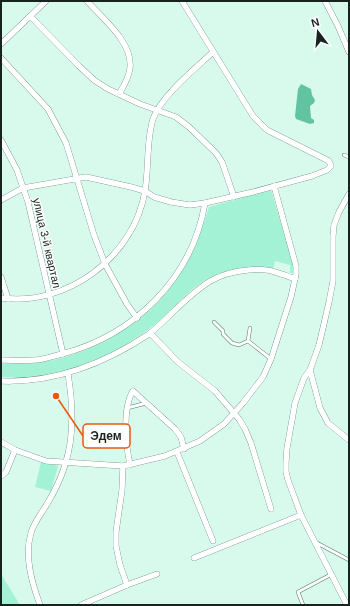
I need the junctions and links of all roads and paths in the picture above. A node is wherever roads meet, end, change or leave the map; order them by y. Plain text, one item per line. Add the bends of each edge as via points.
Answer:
1 (46, 1) edge
2 (87, 1) edge
3 (182, 1) edge
4 (325, 1) edge
5 (30, 16) junction
6 (1, 44) edge
7 (213, 52) junction
8 (349, 52) edge
9 (1, 58) edge
10 (119, 94) junction
11 (157, 110) junction
12 (1, 140) edge
13 (344, 155) dead end
14 (349, 157) edge
15 (76, 178) junction
16 (274, 186) junction
17 (23, 188) junction
18 (145, 191) junction
19 (349, 194) edge
20 (234, 196) junction
21 (1, 200) edge
22 (205, 203) junction
23 (104, 264) junction
24 (1, 277) edge
25 (295, 279) junction
26 (49, 295) junction
27 (1, 298) edge
28 (8, 299) junction
29 (137, 318) junction
30 (214, 322) dead end
31 (250, 328) dead end
32 (150, 333) junction
33 (248, 341) junction
34 (64, 354) junction
35 (271, 359) junction
36 (1, 360) edge
37 (310, 370) junction
38 (68, 374) junction
39 (1, 381) edge
40 (146, 402) junction
41 (128, 408) junction
42 (234, 414) junction
43 (349, 440) edge
44 (1, 442) edge
45 (184, 449) junction
46 (15, 450) junction
47 (177, 452) junction
48 (66, 463) junction
49 (130, 465) junction
50 (123, 466) junction
51 (1, 476) edge
52 (271, 509) dead end
53 (301, 515) junction
54 (213, 541) dead end
55 (316, 543) junction
56 (194, 558) dead end
57 (349, 560) edge
58 (157, 574) dead end
59 (332, 574) junction
60 (127, 585) junction
61 (40, 605) edge
62 (81, 605) edge
63 (303, 605) edge
64 (346, 605) edge

1 - 5 street
2 - 10 street via 126,47 130,68
3 - 7 street
4 - 8 street
5 - 6 street
5 - 10 street via 94,80
7 - 11 street via 163,100
7 - 16 street via 259,124 266,130 329,161 331,166 327,170
9 - 15 street via 48,109 66,143
10 - 11 street
11 - 18 street via 150,133
11 - 20 street via 176,117 216,153 222,162
12 - 17 street, улица 3-й квартал via 12,159
13 - 14 lane
15 - 17 street
15 - 18 street
15 - 23 street
16 - 20 street
16 - 25 street via 296,266
17 - 21 street
17 - 26 street, улица 3-й квартал via 34,222
18 - 22 street via 154,197 172,202
18 - 23 street via 139,215 132,229
19 - 37 street via 338,212 334,225 333,281 319,345
20 - 22 street
22 - 29 street via 195,237 180,268 163,293
23 - 26 street via 76,284
23 - 29 street
24 - 28 street
25 - 32 street via 274,271 263,270 235,271 220,275 195,291
25 - 35 street
26 - 28 street via 35,299
26 - 34 street, улица 3-й квартал
27 - 28 street
29 - 34 street via 97,342
30 - 33 lane via 232,343 239,345
31 - 33 lane
32 - 38 street via 109,357
32 - 42 street via 178,362 214,391
33 - 35 lane
34 - 36 street via 35,360
35 - 42 street via 263,377
37 - 43 street via 322,413 328,423
37 - 53 street via 304,378 295,402 286,455 286,472
38 - 39 street via 32,380
38 - 48 street via 73,423
40 - 41 lane
40 - 41 street via 133,391
40 - 45 street via 179,434
41 - 49 street via 126,445
42 - 45 street via 200,441
42 - 52 street via 251,443
44 - 46 street
45 - 47 street
46 - 48 street via 46,461
46 - 51 street via 6,472
47 - 49 street
47 - 54 street
48 - 50 street
48 - 61 street via 54,493 31,533 29,560
49 - 50 street
50 - 60 street via 116,546
53 - 55 street
53 - 56 street
55 - 57 lane
55 - 59 street
58 - 60 street
59 - 63 lane via 298,592
59 - 64 street
60 - 62 street

